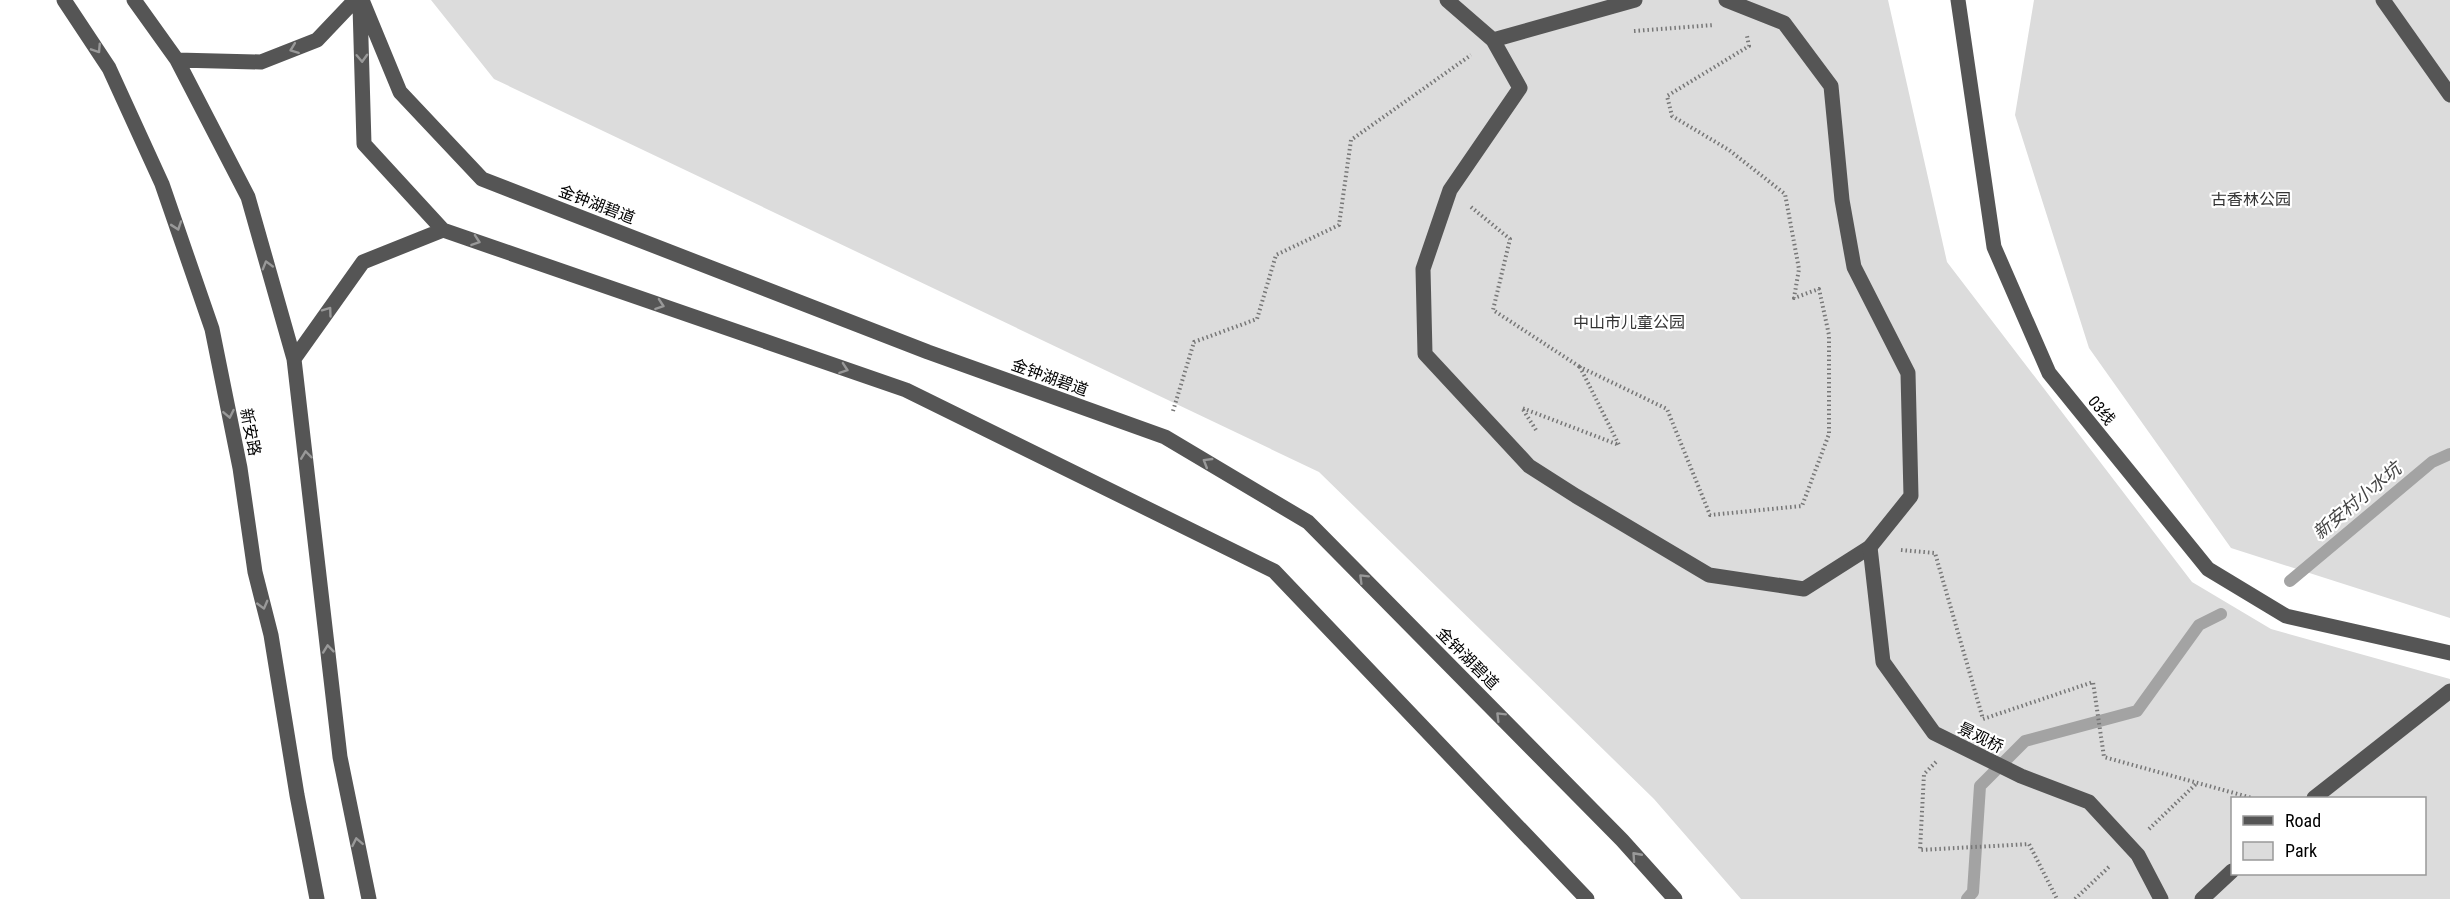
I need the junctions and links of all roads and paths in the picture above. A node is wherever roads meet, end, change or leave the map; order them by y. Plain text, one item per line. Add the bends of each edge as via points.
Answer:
1 (64, 0) edge
2 (134, 0) edge
3 (355, 0) edge
4 (361, 0) edge
5 (1447, 0) edge
6 (1635, 0) edge
7 (1726, 0) edge
8 (1958, 0) edge
9 (2383, 0) edge
10 (1720, 25) dead end
11 (1624, 31) dead end
12 (1746, 34) dead end
13 (1493, 40) junction
14 (177, 60) junction
15 (2450, 95) edge
16 (1450, 190) junction
17 (443, 230) junction
18 (294, 358) junction
19 (1580, 367) junction
20 (1165, 437) junction
21 (1540, 437) dead end
22 (1870, 547) junction
23 (2450, 653) edge
24 (2450, 691) edge
25 (1983, 719) junction
26 (1974, 727) dead end
27 (1941, 758) dead end
28 (2248, 797) edge
29 (2315, 797) edge
30 (2231, 872) edge
31 (317, 899) edge
32 (369, 899) edge
33 (1587, 899) edge
34 (1675, 899) edge
35 (2057, 899) edge
36 (2161, 899) edge
37 (2202, 899) edge

1 -> 31 street, 新安路 via 109,68 162,184 212,329
2 - 14 street
3 -> 14 street via 317,40 261,62
4 -> 17 street, 金钟湖碧道 via 364,144
4 - 20 street, 金钟湖碧道 via 400,92 482,179 928,352
5 - 13 street
6 - 13 street
7 - 22 street via 1784,23 1832,86 1842,200 1854,267 1908,373 1911,496
8 - 23 street, 03线 via 1994,247 2049,373 2208,568 2286,616
9 - 15 street
10 - 11 path
12 - 19 path via 1749,46 1667,96 1672,116 1729,150 1785,194 1799,269 1794,298 1819,289 1829,335 1829,434 1802,506 1710,515 1667,409
13 - 16 street via 1520,88
13 - 20 path via 1351,140 1339,225 1276,255 1257,320 1194,342
18 -> 14 street via 248,197
16 - 19 path via 1510,239 1493,310
16 - 22 street via 1423,269 1425,354 1529,466 1709,575 1804,589
18 -> 17 street via 363,262
17 -> 33 street, 金钟湖碧道 via 906,390 1274,571
32 -> 18 street via 340,757
19 - 21 path via 1619,445 1522,408
34 -> 20 street, 金钟湖碧道 via 1622,840 1308,522
22 - 25 path via 1935,553
22 - 36 street, 景观桥, bridge via 1883,662 1934,733 2021,776 2089,802 2138,855
24 - 29 street
25 - 26 path
25 - 28 path via 2092,682 2104,757
27 - 35 path via 1924,774 1920,850 2029,844
30 - 37 street

